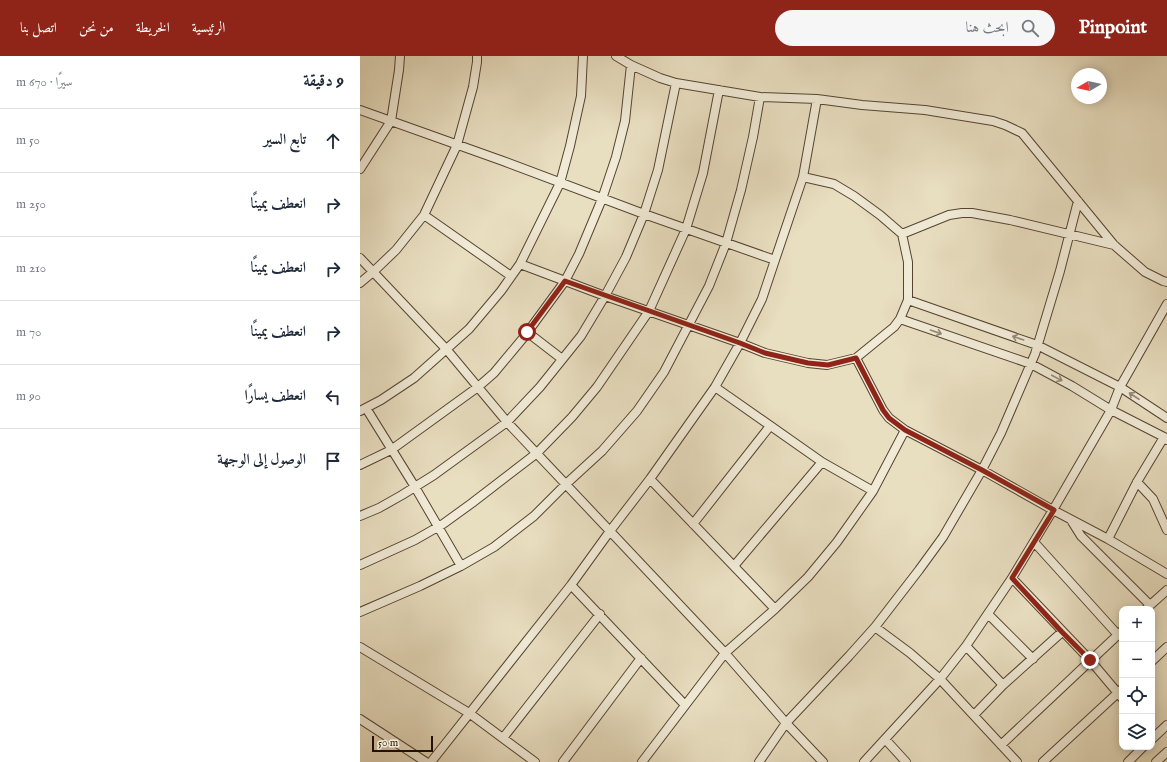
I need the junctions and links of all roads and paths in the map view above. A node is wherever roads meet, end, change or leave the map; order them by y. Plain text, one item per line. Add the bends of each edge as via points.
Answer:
1 (400, 56) edge
2 (477, 56) edge
3 (583, 56) edge
4 (616, 56) edge
5 (631, 65) junction
6 (676, 83) junction
7 (719, 90) junction
8 (760, 97) junction
9 (817, 100) junction
10 (360, 110) edge
11 (391, 121) junction
12 (457, 145) junction
13 (360, 169) edge
14 (803, 177) junction
15 (560, 183) junction
16 (602, 199) junction
17 (1078, 201) junction
18 (644, 214) junction
19 (424, 215) junction
20 (686, 229) junction
21 (902, 234) junction
22 (1070, 234) junction
23 (726, 243) junction
24 (1114, 245) junction
25 (360, 258) edge
26 (775, 260) junction
27 (520, 264) junction
28 (373, 272) junction
29 (511, 276) junction
30 (565, 281) junction
31 (1167, 282) edge
32 (360, 283) edge
33 (605, 296) junction
34 (908, 300) junction
35 (1167, 304) edge
36 (649, 311) junction
37 (900, 319) junction
38 (689, 325) junction
39 (527, 332) junction
40 (740, 343) junction
41 (1037, 345) junction
42 (447, 350) junction
43 (856, 358) junction
44 (562, 359) junction
45 (1031, 364) junction
46 (478, 387) junction
47 (715, 387) junction
48 (1120, 387) junction
49 (363, 410) edge
50 (1111, 410) junction
51 (1167, 418) edge
52 (507, 422) junction
53 (770, 426) junction
54 (905, 430) junction
55 (1166, 438) edge
56 (391, 450) junction
57 (537, 453) junction
58 (822, 462) junction
59 (360, 465) edge
60 (982, 470) junction
61 (650, 479) junction
62 (1137, 482) junction
63 (566, 484) junction
64 (415, 487) junction
65 (873, 491) junction
66 (1054, 510) junction
67 (360, 516) edge
68 (1071, 519) junction
69 (693, 524) junction
70 (438, 527) junction
71 (1167, 530) edge
72 (610, 531) junction
73 (1108, 539) junction
74 (1034, 542) junction
75 (360, 565) edge
76 (461, 566) junction
77 (734, 566) junction
78 (1167, 574) edge
79 (1012, 578) junction
80 (571, 584) junction
81 (1167, 590) edge
82 (1147, 606) edge
83 (1149, 606) edge
84 (775, 609) junction
85 (360, 612) edge
86 (600, 614) junction
87 (988, 614) junction
88 (875, 627) junction
89 (1062, 632) junction
90 (1119, 632) edge
91 (1119, 634) edge
92 (966, 646) junction
93 (360, 647) edge
94 (1167, 647) edge
95 (725, 654) junction
96 (641, 658) junction
97 (1155, 658) edge
98 (1033, 659) junction
99 (1090, 660) junction
100 (940, 679) junction
101 (1004, 685) junction
102 (1119, 692) edge
103 (1119, 694) edge
104 (685, 706) junction
105 (469, 714) junction
106 (974, 715) junction
107 (360, 719) edge
108 (786, 723) junction
109 (1167, 725) edge
110 (1155, 733) edge
111 (502, 738) junction
112 (885, 739) junction
113 (1001, 745) junction
114 (1141, 750) edge
115 (1167, 752) edge
116 (426, 762) edge
117 (431, 762) edge
118 (534, 762) edge
119 (563, 762) edge
120 (642, 762) edge
121 (759, 762) edge
122 (823, 762) edge
123 (864, 762) edge
124 (906, 762) edge
125 (1017, 762) edge
126 (1043, 762) edge
127 (1128, 762) edge
128 (1156, 762) edge

1 - 11 street
2 - 12 street via 473,87
3 - 15 street via 581,96
4 - 5 street
5 - 6 street
5 - 16 street via 625,121
6 - 7 street
6 - 18 street via 658,170
7 - 8 street
7 - 20 street via 703,173
8 - 9 street
8 - 23 street via 741,190
9 - 14 street
9 - 17 street via 925,110 1006,125 1022,133
10 - 11 street
11 - 12 street
11 - 13 street
12 - 15 street
12 - 19 street
14 - 21 street via 834,184 848,192
14 - 26 street
15 - 16 street
15 - 27 street
16 - 18 street
16 - 30 street
17 - 22 street
17 - 24 street
18 - 20 street
18 - 33 street via 626,257
19 - 28 street via 396,250
19 - 29 street
20 - 23 street
20 - 36 street
21 - 22 street via 949,215 966,213
21 - 34 street via 908,262
22 - 24 street
22 - 41 street
23 - 26 street
23 - 38 street via 709,286
24 - 31 street via 1145,272
25 - 28 street
26 - 40 street via 762,299
27 - 29 street
27 - 30 street
28 - 32 street
28 - 42 street
29 - 42 street via 470,329
30 - 33 street
30 - 39 street
33 - 36 street
33 - 44 street via 581,336
34 - 37 street
41 -> 34 street
35 - 48 street
36 - 38 street
36 - 57 street via 597,387
37 - 43 street via 894,327
37 -> 45 street
38 - 40 street
38 - 63 street via 664,372 638,411 602,451
39 - 44 street
39 - 46 street via 494,373
40 - 43 street via 765,353 808,363 828,365
40 - 47 street
41 - 45 street
41 - 48 street
42 - 46 street
42 - 49 street via 414,378
43 - 54 street via 883,410
44 - 52 street
45 -> 50 street
45 - 60 street
46 - 52 street
46 - 56 street
47 - 53 street
47 - 61 street
48 - 50 street
51 -> 48 street
49 - 56 street
50 - 55 street
50 - 66 street
52 - 57 street
52 - 64 street
53 - 58 street
53 - 69 street
54 - 60 street
54 - 65 street
55 - 62 street
56 - 59 street
56 - 64 street
57 - 63 street
57 - 70 street
58 - 65 street
58 - 77 street
60 - 66 street
60 - 88 street via 943,537
61 - 69 street
61 - 72 street
62 - 71 street via 1153,499
62 - 73 street
63 - 72 street
63 - 76 street via 534,516 494,547
64 - 67 street
64 - 70 street
65 - 84 street via 837,542 808,577
66 - 68 street
66 - 74 street
68 - 73 street
68 - 82 street via 1081,536
69 - 77 street
70 - 75 street
70 - 76 street
72 - 80 street
72 - 95 street
73 - 78 street
74 - 79 street
74 - 90 street
76 - 85 street
77 - 84 street
79 - 87 street
79 - 89 street
80 - 86 street
80 - 105 street
81 - 83 street
84 - 95 street
86 - 96 street
86 - 111 street
87 - 92 street
87 - 98 street
88 - 100 street
88 - 108 street
89 - 98 street
89 - 99 street
91 - 99 street
92 - 100 street
92 - 101 street
93 - 105 street
94 - 97 street
95 - 104 street
95 - 108 street
96 - 104 street
96 - 119 street
98 - 101 street
99 - 102 street
99 - 113 street
100 - 106 street
100 - 112 street
101 - 106 street
103 - 126 street
104 - 120 street
105 - 111 street
105 - 117 street
106 - 113 street
107 - 116 street
108 - 121 street
108 - 122 street
109 - 110 street
111 - 118 street
112 - 123 street
112 - 124 street
113 - 125 street
114 - 127 street
115 - 128 street

